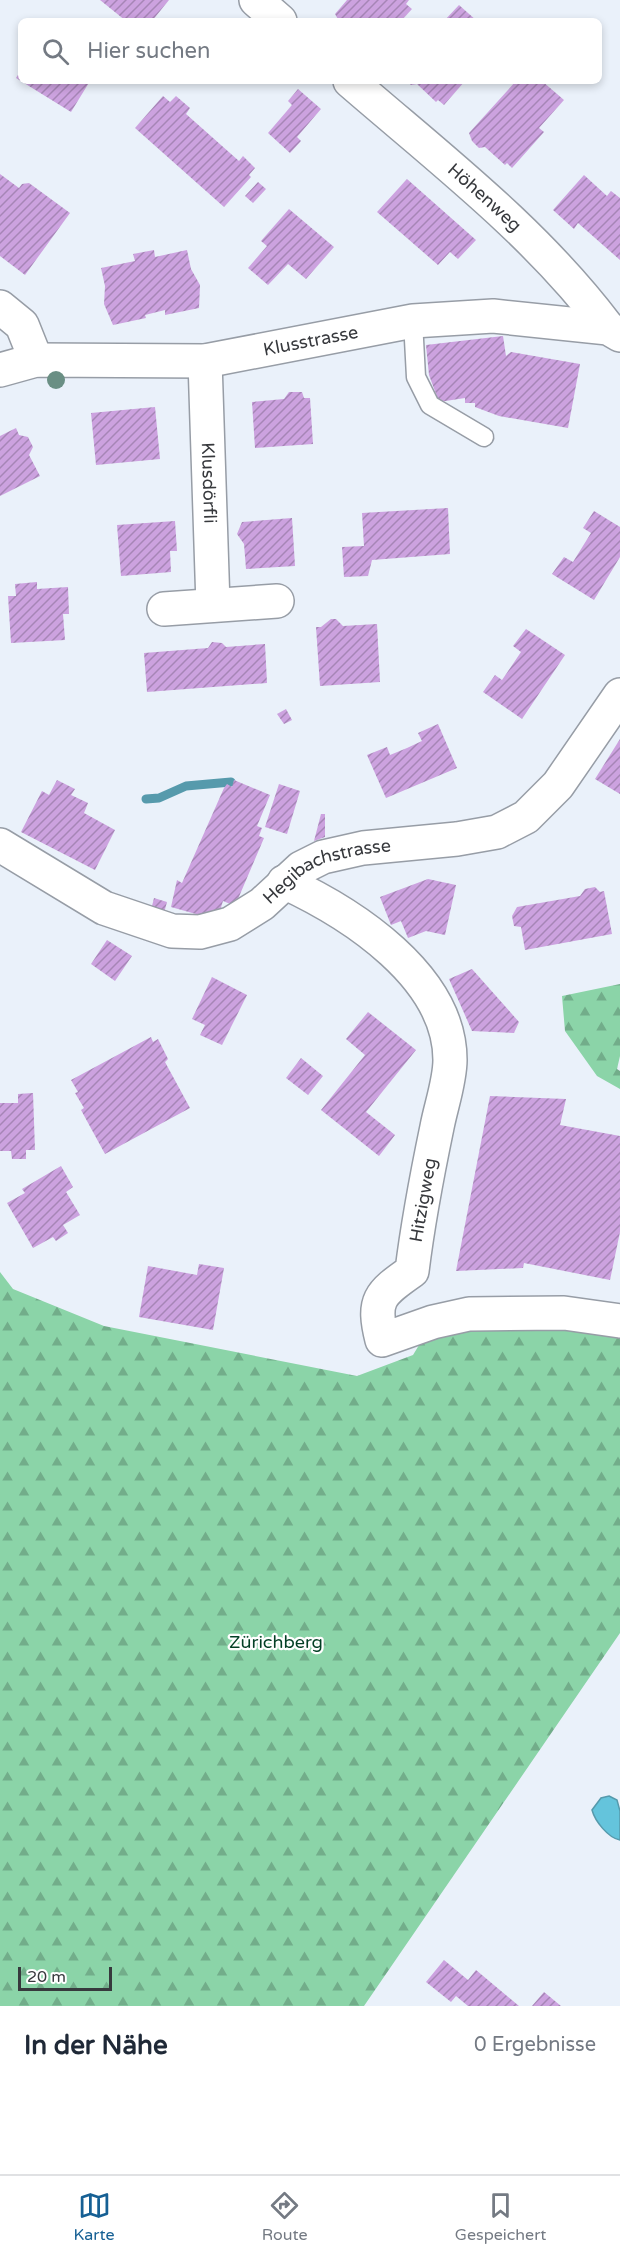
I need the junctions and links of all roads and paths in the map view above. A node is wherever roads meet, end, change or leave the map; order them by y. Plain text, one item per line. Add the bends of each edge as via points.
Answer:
1 (256, 0) edge
2 (277, 18) edge
3 (353, 84) edge
4 (0, 307) edge
5 (413, 321) junction
6 (614, 332) edge
7 (36, 360) junction
8 (205, 361) junction
9 (0, 370) edge
10 (484, 437) dead end
11 (277, 601) dead end
12 (213, 605) junction
13 (164, 609) dead end
14 (620, 695) edge
15 (0, 845) edge
16 (284, 882) junction
17 (620, 1321) edge

1 - 2 street
3 - 6 street, Höhenweg via 514,222
4 - 7 street via 22,325
5 - 6 street, Klusstrasse via 493,316
5 - 8 street, Klusstrasse
5 - 10 lane via 416,376 429,405
7 - 8 street, Klusstrasse
7 - 9 street, Klusstrasse
8 - 12 street, Klusdörfli
11 - 12 street
12 - 13 street
14 - 16 street, Hegibachstrasse via 558,785 526,817 497,832 363,848 323,857 300,868
15 - 16 street, Hegibachstrasse via 104,908 172,931 200,932 230,924 262,904
16 - 17 street, Hitzigweg via 316,897 378,937 436,1004 448,1033 450,1062 418,1216 412,1271 381,1298 376,1308 382,1340 469,1314 564,1313

